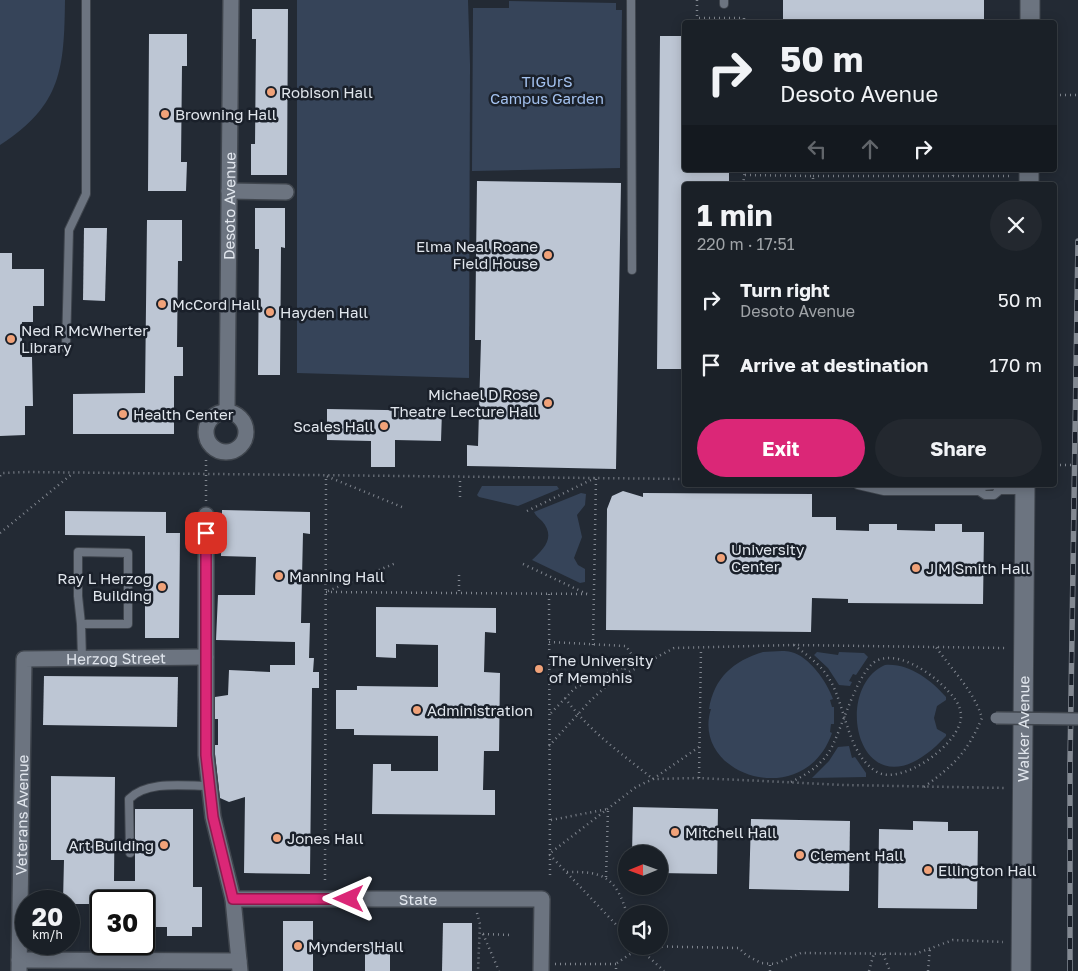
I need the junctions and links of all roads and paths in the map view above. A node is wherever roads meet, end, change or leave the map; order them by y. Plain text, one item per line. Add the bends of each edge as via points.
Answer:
1 (86, 0) edge
2 (230, 0) edge
3 (631, 0) edge
4 (697, 0) edge
5 (1030, 0) edge
6 (744, 20) edge
7 (1030, 20) edge
8 (1057, 95) edge
9 (1078, 95) edge
10 (953, 172) edge
11 (745, 175) joint
12 (813, 176) junction
13 (953, 176) junction
14 (1010, 176) dead end
15 (744, 182) edge
16 (813, 182) edge
17 (229, 191) junction
18 (286, 192) dead end
19 (632, 270) dead end
20 (66, 348) dead end
21 (227, 412) dead end
22 (206, 460) dead end
23 (1057, 465) edge
24 (1078, 465) edge
25 (74, 473) junction
26 (206, 474) junction
27 (0, 476) edge
28 (326, 476) junction
29 (460, 477) junction
30 (596, 478) junction
31 (682, 479) edge
32 (867, 487) edge
33 (1025, 488) edge
34 (460, 497) dead end
35 (402, 507) dead end
36 (527, 512) dead end
37 (206, 515) joint
38 (0, 533) edge
39 (396, 563) dead end
40 (523, 564) dead end
41 (459, 575) dead end
42 (459, 593) junction
43 (550, 594) junction
44 (81, 624) junction
45 (549, 642) junction
46 (593, 645) junction
47 (794, 645) junction
48 (936, 647) junction
49 (701, 648) junction
50 (1006, 648) dead end
51 (206, 657) junction
52 (82, 658) junction
53 (24, 659) joint
54 (624, 668) junction
55 (624, 674) junction
56 (565, 698) junction
57 (551, 713) junction
58 (578, 715) junction
59 (844, 716) junction
60 (996, 718) dead end
61 (1078, 719) edge
62 (549, 746) junction
63 (700, 747) junction
64 (699, 778) junction
65 (654, 779) junction
66 (790, 783) junction
67 (209, 786) junction
68 (924, 787) junction
69 (1006, 788) dead end
70 (608, 809) junction
71 (550, 820) junction
72 (130, 853) dead end
73 (549, 854) junction
74 (567, 872) junction
75 (606, 877) junction
76 (550, 879) dead end
77 (325, 880) dead end
78 (233, 899) junction
79 (623, 905) edge
80 (474, 908) dead end
81 (618, 926) edge
82 (481, 934) junction
83 (512, 935) dead end
84 (1003, 942) dead end
85 (668, 947) edge
86 (930, 947) junction
87 (874, 954) junction
88 (883, 954) junction
89 (628, 955) edge
90 (647, 955) edge
91 (616, 964) junction
92 (770, 964) junction
93 (19, 966) edge
94 (240, 966) edge
95 (545, 968) edge
96 (478, 971) edge
97 (499, 971) edge
98 (616, 971) edge
99 (664, 971) edge
100 (770, 971) edge
101 (869, 971) edge
102 (890, 971) edge
103 (928, 971) edge
104 (1020, 971) edge

1 - 20 lane via 86,194 69,230
2 - 17 street, Desoto Avenue
3 - 19 lane
4 - 6 path via 697,18
5 - 7 street
8 - 9 path
10 - 13 path
11 - 12 path
11 - 15 path
12 - 13 path
12 - 16 path
13 - 14 path
17 - 18 street
17 - 21 street, Desoto Avenue
22 - 26 path
23 - 24 path
25 - 26 path
25 - 27 path via 2,473
25 - 38 path
26 - 28 path
26 - 37 path
28 - 29 path
28 - 35 path
28 - 77 path
29 - 30 path
29 - 34 path
30 - 31 path
30 - 36 path
30 - 46 path
32 - 33 lane via 884,491 979,491 985,495
33 - 104 street, Walker Avenue
37 - 51 street
39 - 42 path via 326,592
40 - 43 path via 588,594
41 - 42 path
42 - 43 path
43 - 45 path
44 - 44 lane via 128,624 128,553 78,552
44 - 52 lane
45 - 46 path
45 - 57 path
46 - 54 path via 626,646 632,655 630,665
47 - 48 path
47 - 49 path
47 - 59 path via 825,672
48 - 50 path
48 - 68 path via 978,704 982,718 967,748 954,764
49 - 55 path via 674,648
49 - 63 path
51 - 52 street, Herzog Street
51 - 67 street
52 - 53 street, Herzog Street
53 - 93 street, Veterans Avenue
54 - 55 path
54 - 56 path via 584,683
55 - 58 path via 590,700
56 - 57 path
56 - 58 path
57 - 62 path
58 - 62 path
58 - 65 path
59 - 59 path via 868,765 889,775 908,770 936,754 955,733 961,718 957,702 929,673 904,661 884,658 877,660 864,674
59 - 66 path via 829,752 821,762
60 - 61 street, bridge
62 - 71 path
63 - 64 path
63 - 65 path
64 - 65 path
64 - 66 path
65 - 70 path
66 - 68 path
67 - 72 lane via 161,786 133,795 129,799
67 - 78 street via 213,817
68 - 69 path
70 - 71 path
70 - 73 path
70 - 75 path
71 - 73 path
73 - 74 path
73 - 76 path
74 - 75 path via 589,872
74 - 81 path
75 - 79 path via 617,890
78 - 94 street
78 - 95 street, State via 542,899
80 - 82 path
82 - 83 path
82 - 96 path
82 - 97 path
84 - 86 path via 953,940
85 - 92 path via 739,948 761,963
86 - 88 path via 915,954
86 - 103 path
87 - 88 path
87 - 92 path via 801,953
87 - 101 path
88 - 102 path
89 - 91 path
90 - 99 path
91 - 95 path
91 - 98 path
92 - 100 path
93 - 94 street

